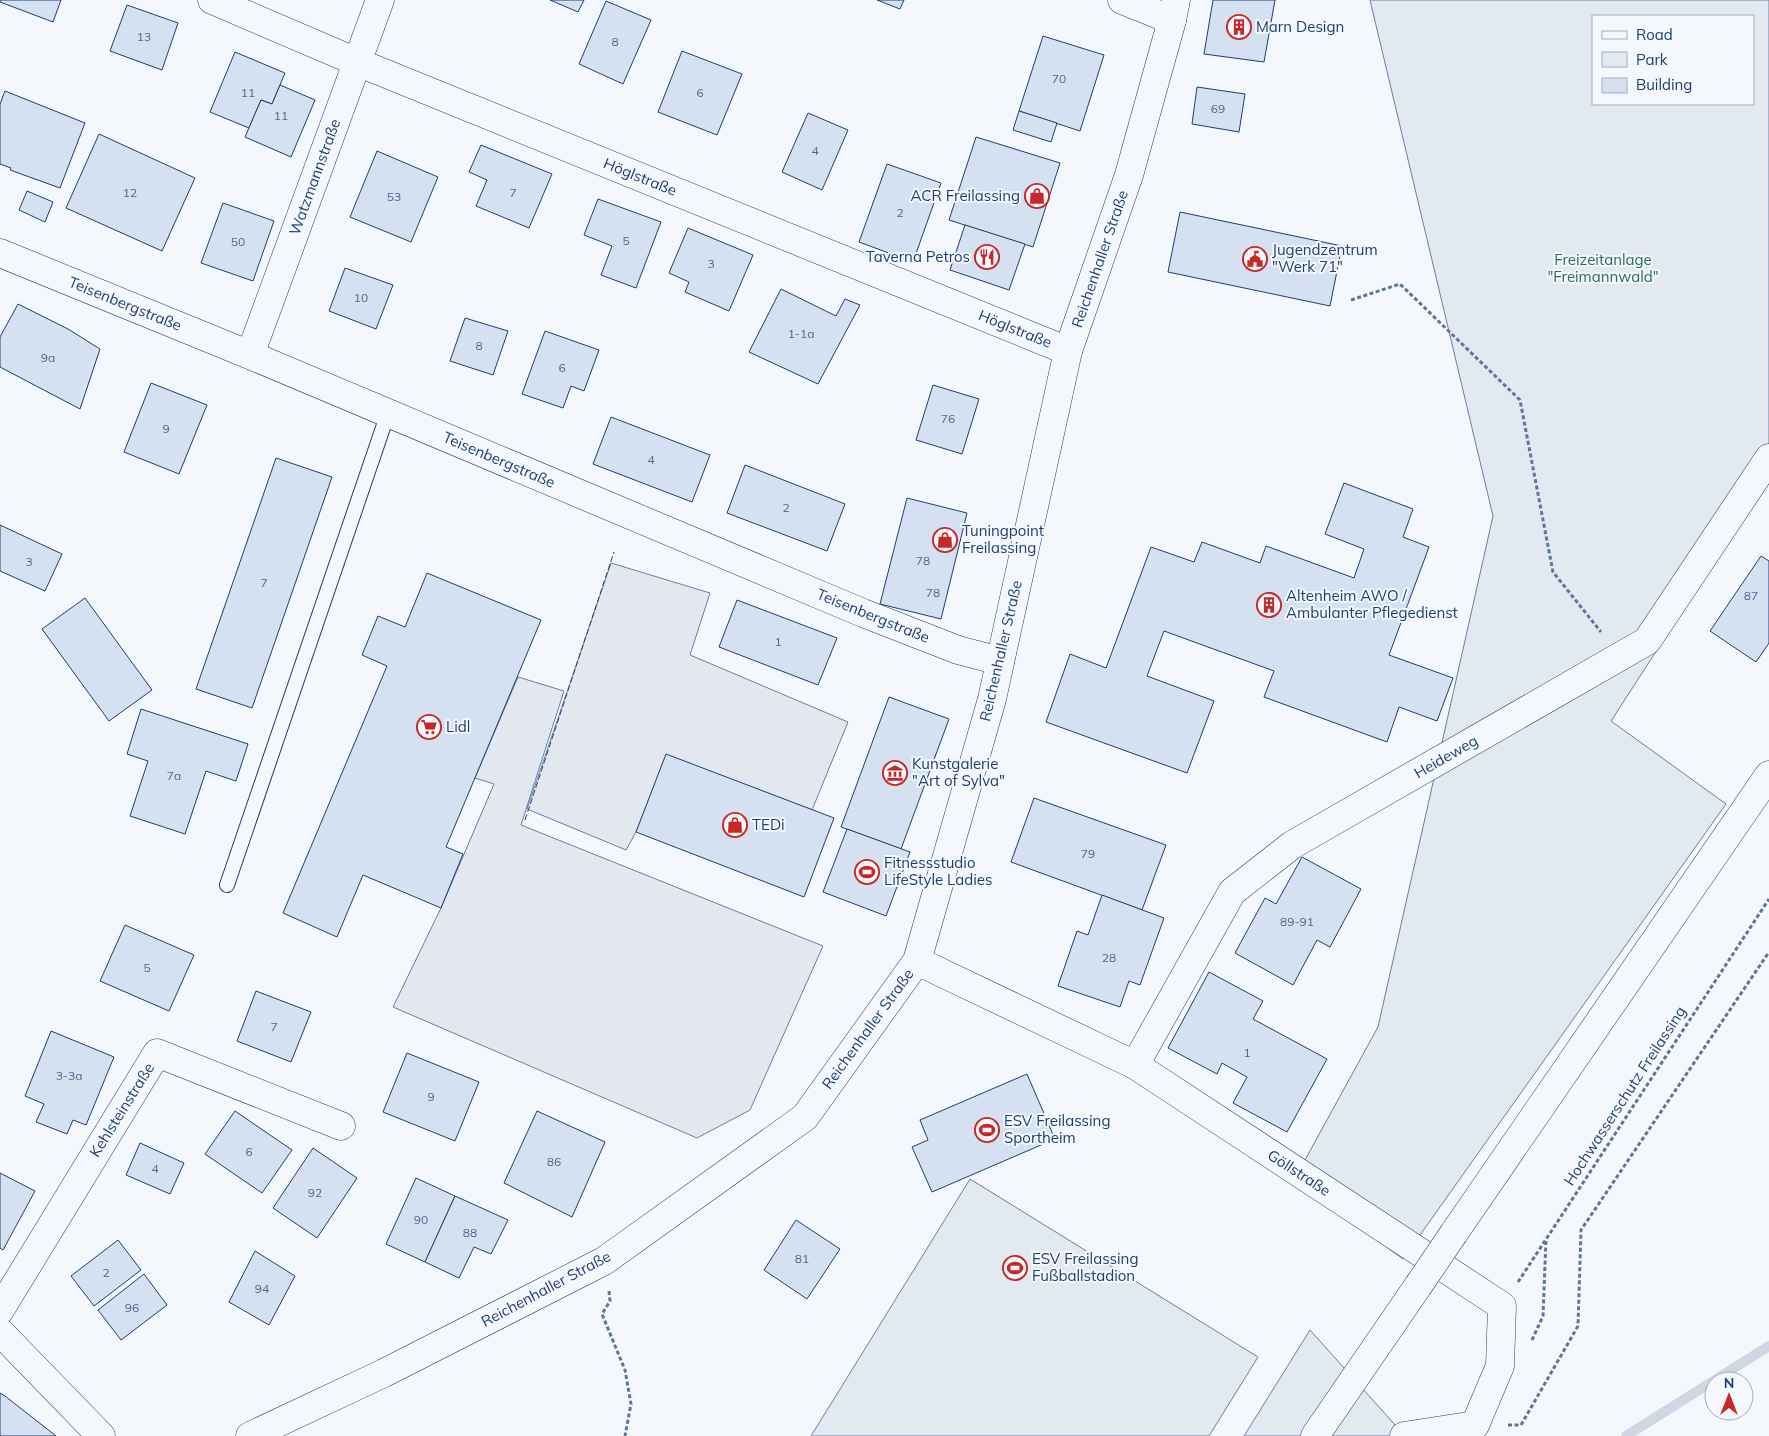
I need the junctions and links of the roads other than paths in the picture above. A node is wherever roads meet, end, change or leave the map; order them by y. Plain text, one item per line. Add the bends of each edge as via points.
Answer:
1 (212, 0) edge
2 (380, 0) edge
3 (1122, 0) edge
4 (1174, 10) edge
5 (357, 62) junction
6 (0, 253) edge
7 (1068, 351) junction
8 (250, 355) junction
9 (388, 413) junction
10 (1769, 458) edge
11 (1000, 661) junction
12 (1769, 775) edge
13 (227, 885) dead end
14 (917, 961) junction
15 (1135, 1065) junction
16 (341, 1126) dead end
17 (0, 1310) edge
18 (0, 1332) edge
19 (1478, 1430) edge
20 (101, 1436) edge
21 (250, 1436) edge
22 (1315, 1436) edge
23 (1404, 1436) edge

1 - 5 street, Höglstraße
2 - 5 street, Watzmannstraße
3 - 4 street
4 - 7 street, Reichenhaller Straße via 1128,175
5 - 7 street, Höglstraße
5 - 8 street, Watzmannstraße
6 - 8 street, Teisenbergstraße
7 - 11 street, Reichenhaller Straße
8 - 9 street, Teisenbergstraße
9 - 11 street, Teisenbergstraße via 863,613 958,650
9 - 13 lane
10 - 15 street, Heideweg via 1648,641 1292,846 1232,892
11 - 14 street, Reichenhaller Straße
12 - 22 street, bridge
14 - 15 street, Göllstraße
14 - 21 street, Reichenhaller Straße via 805,1117 604,1261 384,1373
15 - 19 street, Göllstraße via 1502,1306 1500,1366
16 - 17 street, Kehlsteinstraße via 157,1053
18 - 20 street
19 - 23 street

